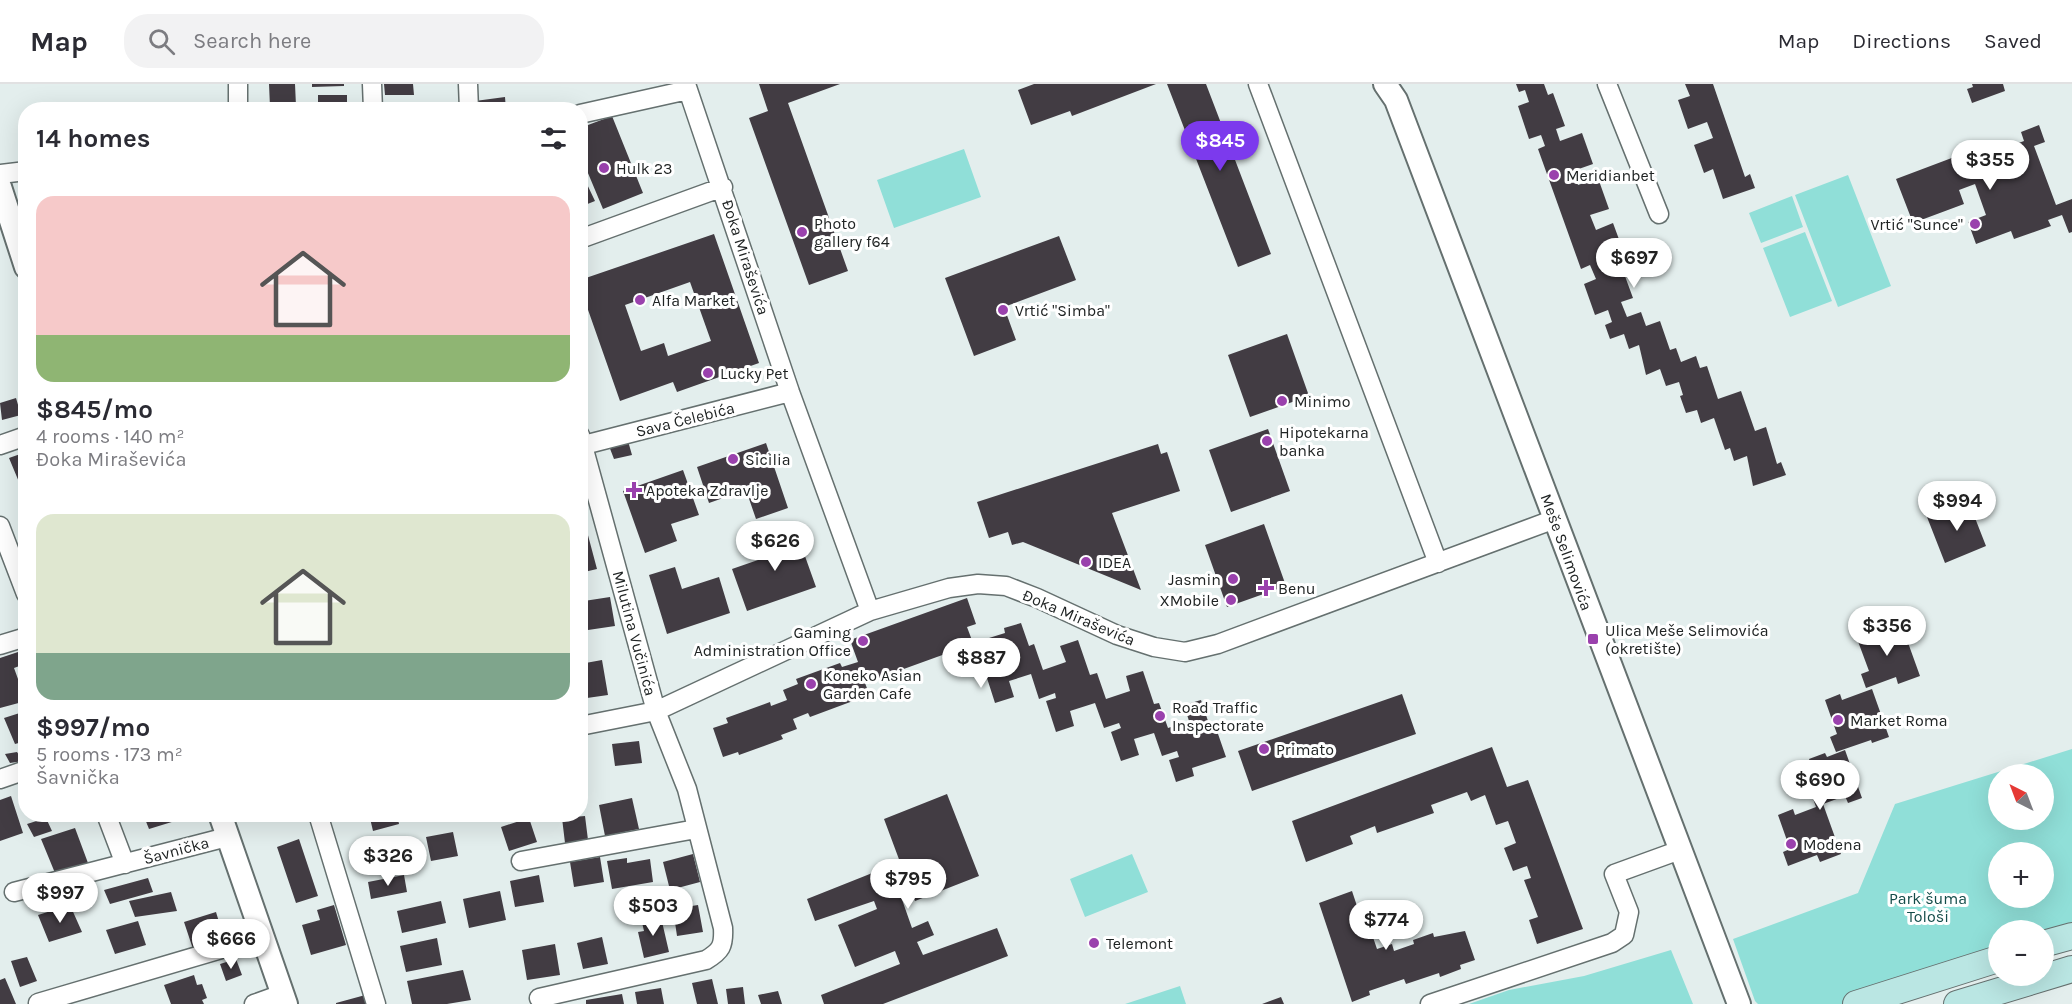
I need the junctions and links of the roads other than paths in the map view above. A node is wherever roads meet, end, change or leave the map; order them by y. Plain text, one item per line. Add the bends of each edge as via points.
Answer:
1 (238, 84) edge
2 (372, 84) edge
3 (468, 84) edge
4 (1258, 84) edge
5 (1607, 84) edge
6 (687, 87) edge
7 (1392, 89) edge
8 (238, 102) edge
9 (373, 102) edge
10 (469, 102) edge
11 (588, 112) edge
12 (18, 172) edge
13 (0, 174) edge
14 (723, 187) junction
15 (0, 188) edge
16 (1659, 214) dead end
17 (588, 236) edge
18 (18, 243) edge
19 (790, 392) junction
20 (18, 439) edge
21 (588, 441) edge
22 (0, 445) edge
23 (588, 464) edge
24 (1555, 519) junction
25 (0, 526) edge
26 (1438, 563) junction
27 (8, 570) edge
28 (18, 583) edge
29 (870, 611) junction
30 (18, 639) edge
31 (0, 645) edge
32 (656, 711) junction
33 (588, 724) edge
34 (18, 773) edge
35 (0, 779) edge
36 (109, 822) edge
37 (223, 822) edge
38 (225, 822) edge
39 (320, 822) edge
40 (696, 829) junction
41 (1680, 850) junction
42 (521, 861) dead end
43 (125, 864) junction
44 (14, 892) dead end
45 (2072, 936) edge
46 (262, 937) junction
47 (2054, 941) edge
48 (1988, 962) edge
49 (2072, 969) edge
50 (539, 998) dead end
51 (284, 999) edge
52 (38, 1003) edge
53 (254, 1004) edge
54 (376, 1004) edge
55 (1430, 1004) edge
56 (1738, 1004) edge
57 (1856, 1004) edge
58 (1957, 1004) edge

1 - 8 street
2 - 9 street
3 - 10 street
4 - 26 street
5 - 16 street
6 - 11 street
6 - 14 street, Đoka Miraševića
7 - 24 street, Meše Selimovića
12 - 13 street
14 - 17 street
14 - 19 street, Đoka Miraševića
15 - 18 street
19 - 21 street, Sava Čelebića
19 - 29 street, Đoka Miraševića
20 - 22 street
23 - 32 street, Milutina Vučinića
24 - 26 street, Đoka Miraševića
24 - 41 street, Meše Selimovića
25 - 27 street
26 - 29 street, Đoka Miraševića via 1218,644 1185,652 1117,635 1006,586 949,588
27 - 28 street
29 - 32 street
30 - 31 street
32 - 33 street
32 - 40 street, Milutina Vučinića via 687,789
34 - 35 street
36 - 43 street, Šavnička
37 - 43 street, Šavnička
38 - 46 street
39 - 54 street
40 - 42 street
40 - 50 street, Milutina Vučinića via 723,928 720,951 706,960
41 - 55 street via 1614,874 1629,912 1624,935 1611,943
41 - 56 street, Meše Selimovića
43 - 44 street, Šavnička
45 - 47 main road
46 - 51 street
46 - 52 street
48 - 57 main road
49 - 58 main road
51 - 53 street

